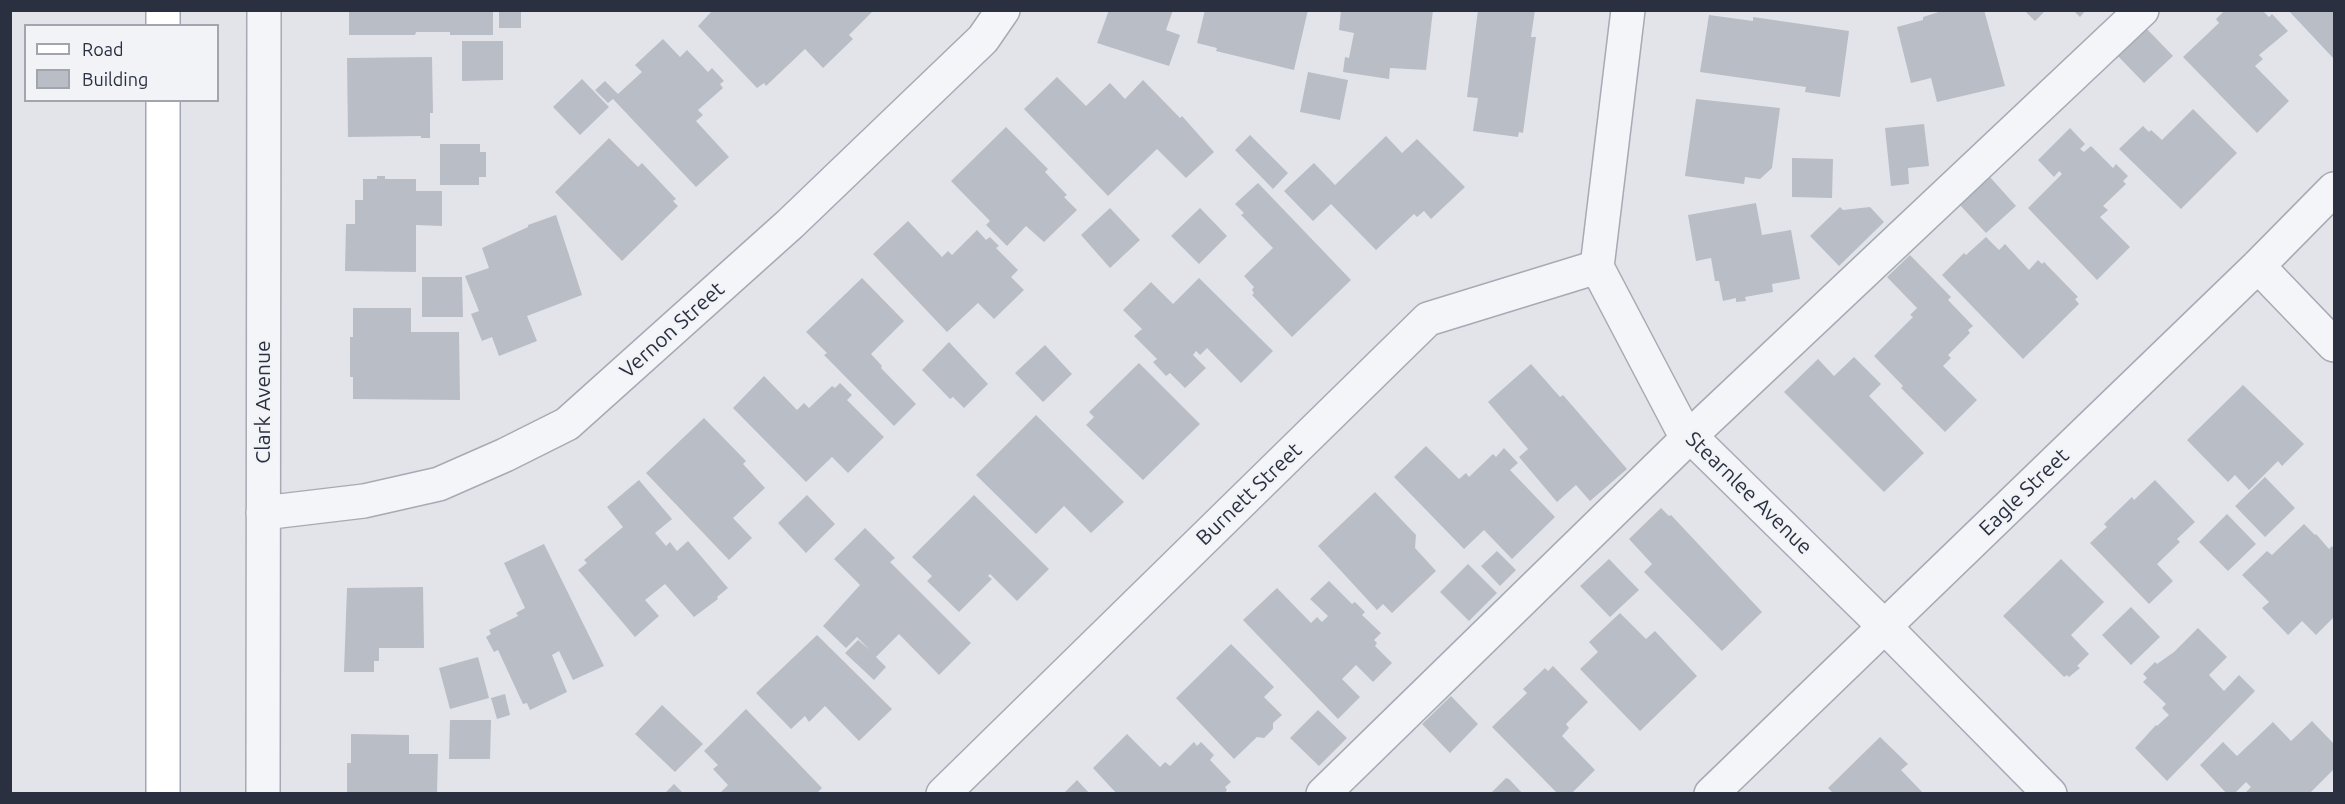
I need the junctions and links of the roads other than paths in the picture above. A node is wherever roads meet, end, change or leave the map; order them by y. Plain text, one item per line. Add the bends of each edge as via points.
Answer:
1 (264, 10) edge
2 (1003, 10) edge
3 (1628, 10) edge
4 (2142, 10) edge
5 (163, 102) edge
6 (2334, 189) edge
7 (2258, 266) junction
8 (1597, 267) junction
9 (2334, 345) edge
10 (1690, 436) junction
11 (263, 513) junction
12 (1884, 626) junction
13 (163, 794) edge
14 (263, 794) edge
15 (944, 794) edge
16 (1323, 794) edge
17 (1711, 794) edge
18 (2050, 794) edge

1 - 11 street, Clark Avenue
2 - 11 street, Vernon Street via 983,39 790,224 567,424 439,484 364,501
3 - 8 street
4 - 10 street
5 - 13 main road
6 - 7 street, Eagle Street
7 - 9 street
7 - 12 street, Eagle Street
8 - 10 street, Stearnlee Avenue via 1681,427
8 - 15 street, Burnett Street via 1428,319
10 - 12 street, Stearnlee Avenue
10 - 16 street
11 - 14 street, Clark Avenue
12 - 17 street, Eagle Street
12 - 18 street, Stearnlee Avenue

